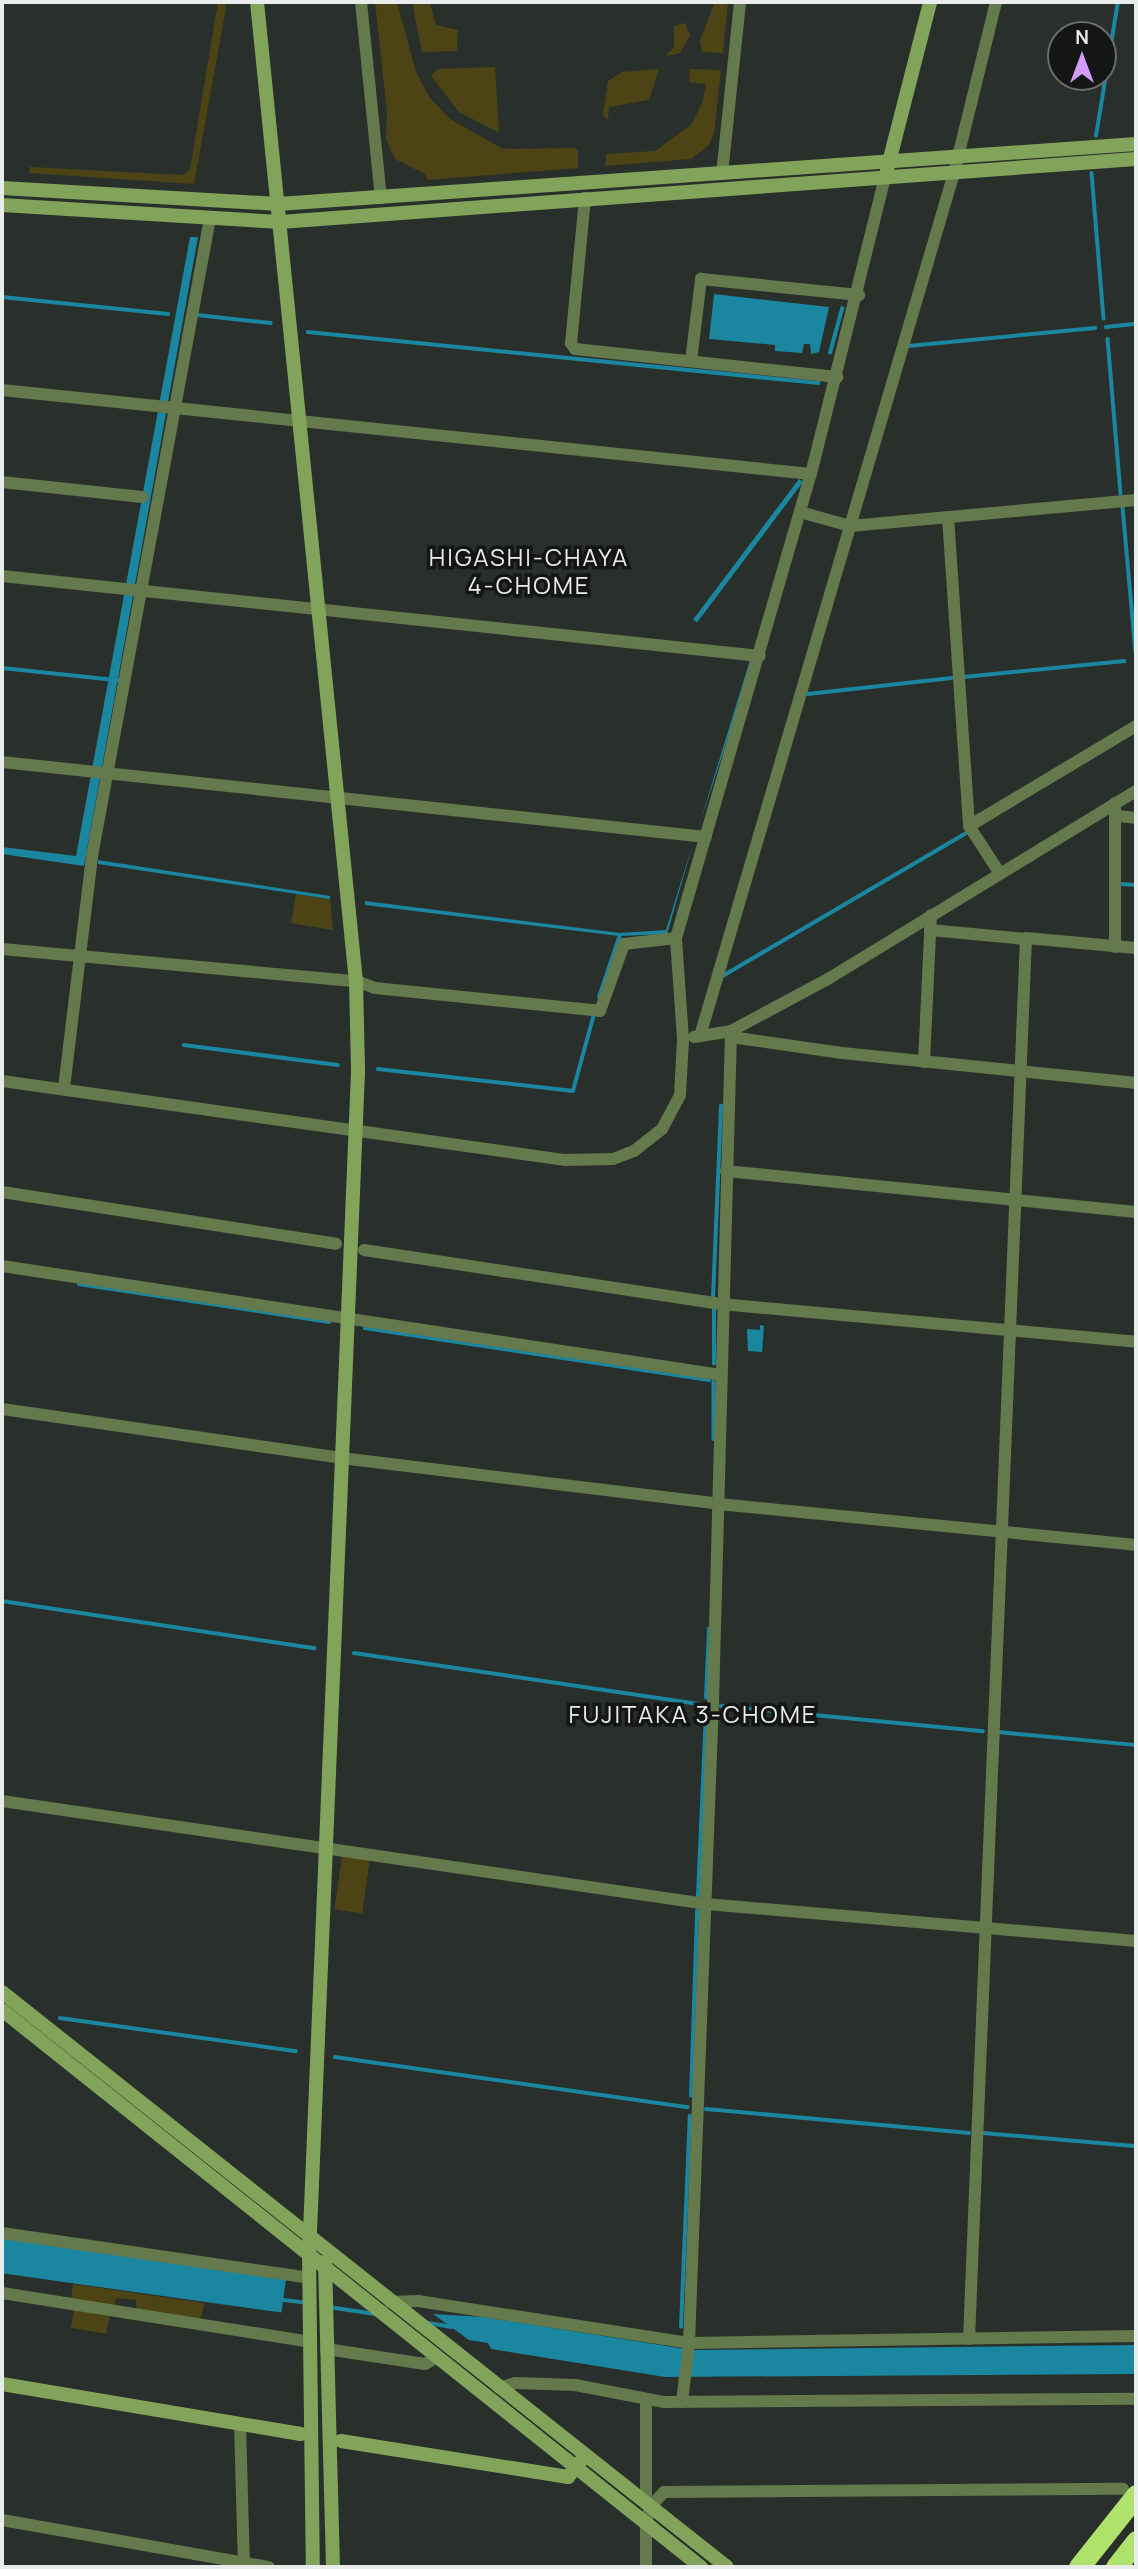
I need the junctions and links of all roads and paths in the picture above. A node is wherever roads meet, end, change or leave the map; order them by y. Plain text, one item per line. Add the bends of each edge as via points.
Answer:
1 (257, 2) edge
2 (361, 2) edge
3 (740, 2) edge
4 (930, 2) edge
5 (996, 2) edge
6 (1136, 144) edge
7 (957, 157) junction
8 (1136, 159) edge
9 (889, 162) junction
10 (954, 173) junction
11 (722, 174) junction
12 (885, 178) junction
13 (2, 188) edge
14 (382, 198) junction
15 (585, 198) junction
16 (278, 204) junction
17 (2, 205) edge
18 (210, 218) junction
19 (280, 222) junction
20 (859, 295) junction
21 (691, 361) junction
22 (838, 377) junction
23 (2, 390) edge
24 (167, 407) junction
25 (299, 422) junction
26 (811, 474) junction
27 (2, 482) edge
28 (142, 497) dead end
29 (1136, 500) edge
30 (800, 512) junction
31 (948, 517) junction
32 (850, 526) junction
33 (2, 576) edge
34 (133, 590) junction
35 (318, 608) junction
36 (760, 656) junction
37 (1136, 726) edge
38 (2, 762) edge
39 (99, 773) junction
40 (1136, 791) edge
41 (336, 796) junction
42 (1117, 810) junction
43 (1136, 818) edge
44 (969, 826) junction
45 (706, 837) junction
46 (999, 873) junction
47 (931, 915) junction
48 (930, 930) junction
49 (676, 938) junction
50 (1026, 939) junction
51 (1115, 947) junction
52 (1136, 948) edge
53 (2, 949) edge
54 (80, 958) junction
55 (356, 981) junction
56 (731, 1031) junction
57 (700, 1036) junction
58 (683, 1040) junction
59 (924, 1062) junction
60 (1021, 1072) junction
61 (2, 1082) edge
62 (1136, 1083) edge
63 (64, 1088) junction
64 (355, 1131) junction
65 (726, 1171) junction
66 (2, 1192) edge
67 (1016, 1200) junction
68 (1136, 1212) edge
69 (336, 1244) dead end
70 (364, 1250) dead end
71 (2, 1266) edge
72 (721, 1304) junction
73 (348, 1318) junction
74 (1010, 1331) junction
75 (1136, 1342) edge
76 (721, 1376) junction
77 (2, 1409) edge
78 (341, 1458) junction
79 (719, 1504) junction
80 (1001, 1532) junction
81 (1136, 1545) edge
82 (2, 1801) edge
83 (327, 1848) junction
84 (706, 1904) junction
85 (985, 1928) junction
86 (1136, 1941) edge
87 (2, 1992) edge
88 (2, 2010) edge
89 (2, 2233) edge
90 (310, 2238) junction
91 (325, 2250) junction
92 (309, 2254) junction
93 (325, 2272) junction
94 (309, 2278) junction
95 (2, 2293) edge
96 (390, 2302) junction
97 (1136, 2336) edge
98 (969, 2340) junction
99 (310, 2342) junction
100 (689, 2345) junction
101 (326, 2349) junction
102 (437, 2357) junction
103 (2, 2384) edge
104 (499, 2388) junction
105 (646, 2399) junction
106 (1136, 2399) edge
107 (682, 2402) junction
108 (240, 2424) junction
109 (301, 2434) dead end
110 (341, 2441) dead end
111 (580, 2462) junction
112 (1130, 2492) edge
113 (648, 2504) junction
114 (1136, 2508) edge
115 (2, 2520) edge
116 (646, 2523) junction
117 (1136, 2541) edge
118 (244, 2565) edge
119 (270, 2567) edge
120 (313, 2567) edge
121 (333, 2567) edge
122 (646, 2567) edge
123 (701, 2567) edge
124 (727, 2567) edge
125 (1079, 2567) edge
126 (1089, 2567) edge
127 (1116, 2567) edge

1 - 16 street
2 - 14 street
3 - 11 street
4 - 9 street
5 - 7 street
6 - 7 street
7 - 9 street
7 - 10 street
8 - 10 street
9 - 11 street
9 - 12 street
10 - 12 street
10 - 32 street
11 - 14 street
12 - 15 street
12 - 20 street
13 - 16 street
14 - 16 street
15 - 19 street
15 - 21 street via 571,343 575,348
16 - 19 street
17 - 18 street
18 - 19 street
18 - 24 street
19 - 25 street
20 - 21 street via 701,279
20 - 22 street
21 - 22 street
22 - 26 street
23 - 24 street
24 - 25 street
24 - 34 street
25 - 26 street
25 - 35 street
26 - 30 street
27 - 28 street
29 - 31 street
30 - 32 street
30 - 36 street
31 - 32 street
31 - 44 street
32 - 57 street
33 - 34 street
34 - 35 street
34 - 39 street
35 - 36 street
35 - 41 street
36 - 45 street
37 - 44 street
38 - 39 street
39 - 41 street
39 - 54 street
40 - 42 street
41 - 45 street
41 - 55 street
42 - 43 street
42 - 46 street
42 - 51 street
44 - 46 street
45 - 49 street
46 - 47 street
47 - 48 street
47 - 56 street via 828,979
48 - 50 street
48 - 59 street
49 - 55 street via 624,944 600,1011 375,988
49 - 58 street
50 - 51 street
50 - 60 street
51 - 52 street
53 - 54 street
54 - 55 street
54 - 63 street
55 - 64 street
56 - 57 street
56 - 59 street via 738,1038
56 - 65 street
57 - 58 street
58 - 64 street via 680,1095 673,1113 650,1140 613,1159 565,1160
59 - 60 street
60 - 62 street
60 - 67 street
61 - 63 street
63 - 64 street
64 - 73 street
65 - 67 street
65 - 72 street
66 - 69 street
67 - 68 street
67 - 74 street
70 - 72 street
71 - 73 street
72 - 74 street
72 - 76 street
73 - 76 street
73 - 78 street
74 - 75 street
74 - 80 street
76 - 79 street
77 - 78 street
78 - 79 street
78 - 83 street
79 - 80 street
79 - 84 street
80 - 81 street
80 - 85 street
82 - 83 street
83 - 84 street
83 - 90 street
84 - 85 street
84 - 100 street
85 - 86 street
85 - 98 street
87 - 90 street
88 - 92 street
89 - 94 street
90 - 91 street
90 - 92 street
91 - 93 street
91 - 96 street
92 - 93 street
92 - 94 street
93 - 101 street
93 - 102 street
94 - 99 street
95 - 99 street
96 - 100 street via 418,2301
96 - 104 street
97 - 98 street
98 - 100 street
99 - 120 street
100 - 107 street
101 - 102 street via 425,2364
101 - 121 street
102 - 111 street
103 - 108 street
104 - 105 street via 515,2383 575,2385
104 - 111 street
105 - 107 street
105 - 113 street
106 - 107 street
108 - 109 street
108 - 118 street
110 - 111 street via 568,2477
111 - 113 street
111 - 116 street
112 - 113 street via 664,2492
112 - 125 highway
113 - 116 street
113 - 124 street
114 - 126 highway
115 - 118 street
116 - 122 street
116 - 123 street
117 - 127 highway
118 - 119 street

